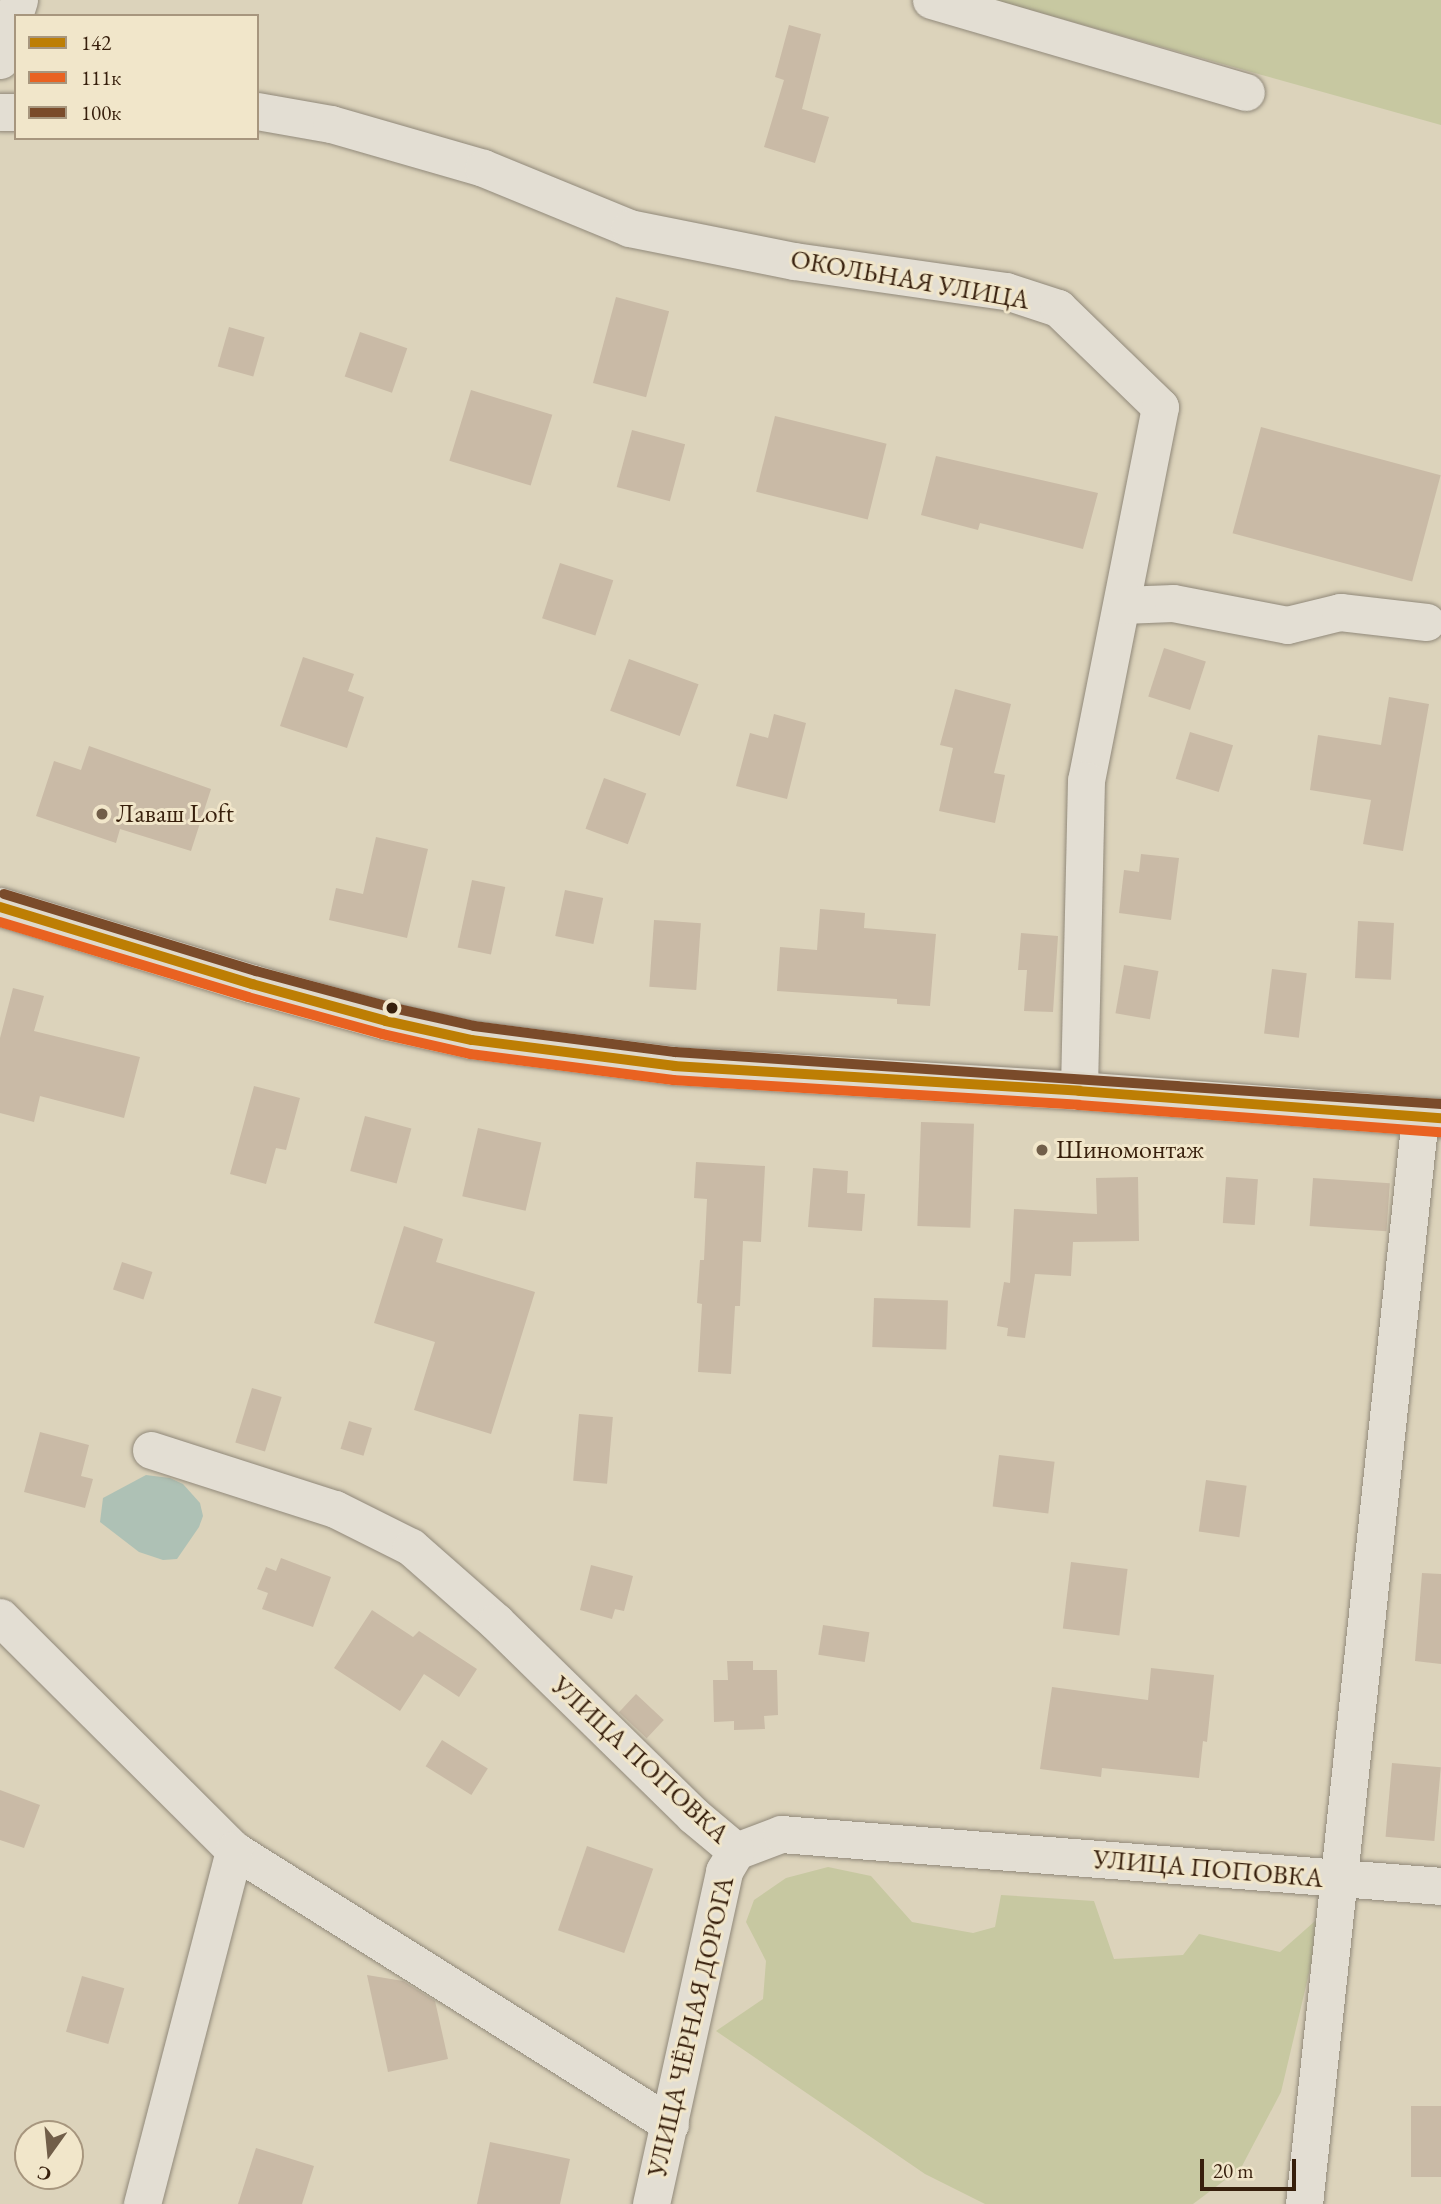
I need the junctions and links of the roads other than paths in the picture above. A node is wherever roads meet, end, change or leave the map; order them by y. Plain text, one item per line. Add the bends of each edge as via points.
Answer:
1 (930, 0) edge
2 (14, 16) edge
3 (0, 60) edge
4 (1246, 92) dead end
5 (259, 111) edge
6 (1122, 605) junction
7 (1426, 622) dead end
8 (0, 907) edge
9 (1079, 1091) junction
10 (1430, 1118) edge
11 (151, 1450) dead end
12 (0, 1617) edge
13 (234, 1850) junction
14 (736, 1851) junction
15 (1340, 1880) junction
16 (1441, 1886) edge
17 (670, 2124) junction
18 (142, 2204) edge
19 (651, 2204) edge
20 (1304, 2204) edge

1 - 4 street
2 - 3 street
5 - 6 street, ОКОЛЬНАЯ УЛИЦА via 331,124 483,168 629,229 794,261 1006,291 1058,308 1160,407
6 - 7 street via 1173,603 1287,625 1340,612
6 - 9 street via 1086,780
8 - 9 main road via 253,984 472,1041 674,1066
9 - 10 main road
10 - 15 street
11 - 14 street, УЛИЦА ПОПОВКА via 335,1510 411,1547
12 - 13 street
13 - 17 street
13 - 18 street
14 - 15 street, УЛИЦА ПОПОВКА via 781,1834
14 - 17 street, УЛИЦА ЧЁРНАЯ ДОРОГА via 724,1871
15 - 16 street, УЛИЦА ПОПОВКА
15 - 20 street
17 - 19 street, УЛИЦА ЧЁРНАЯ ДОРОГА

